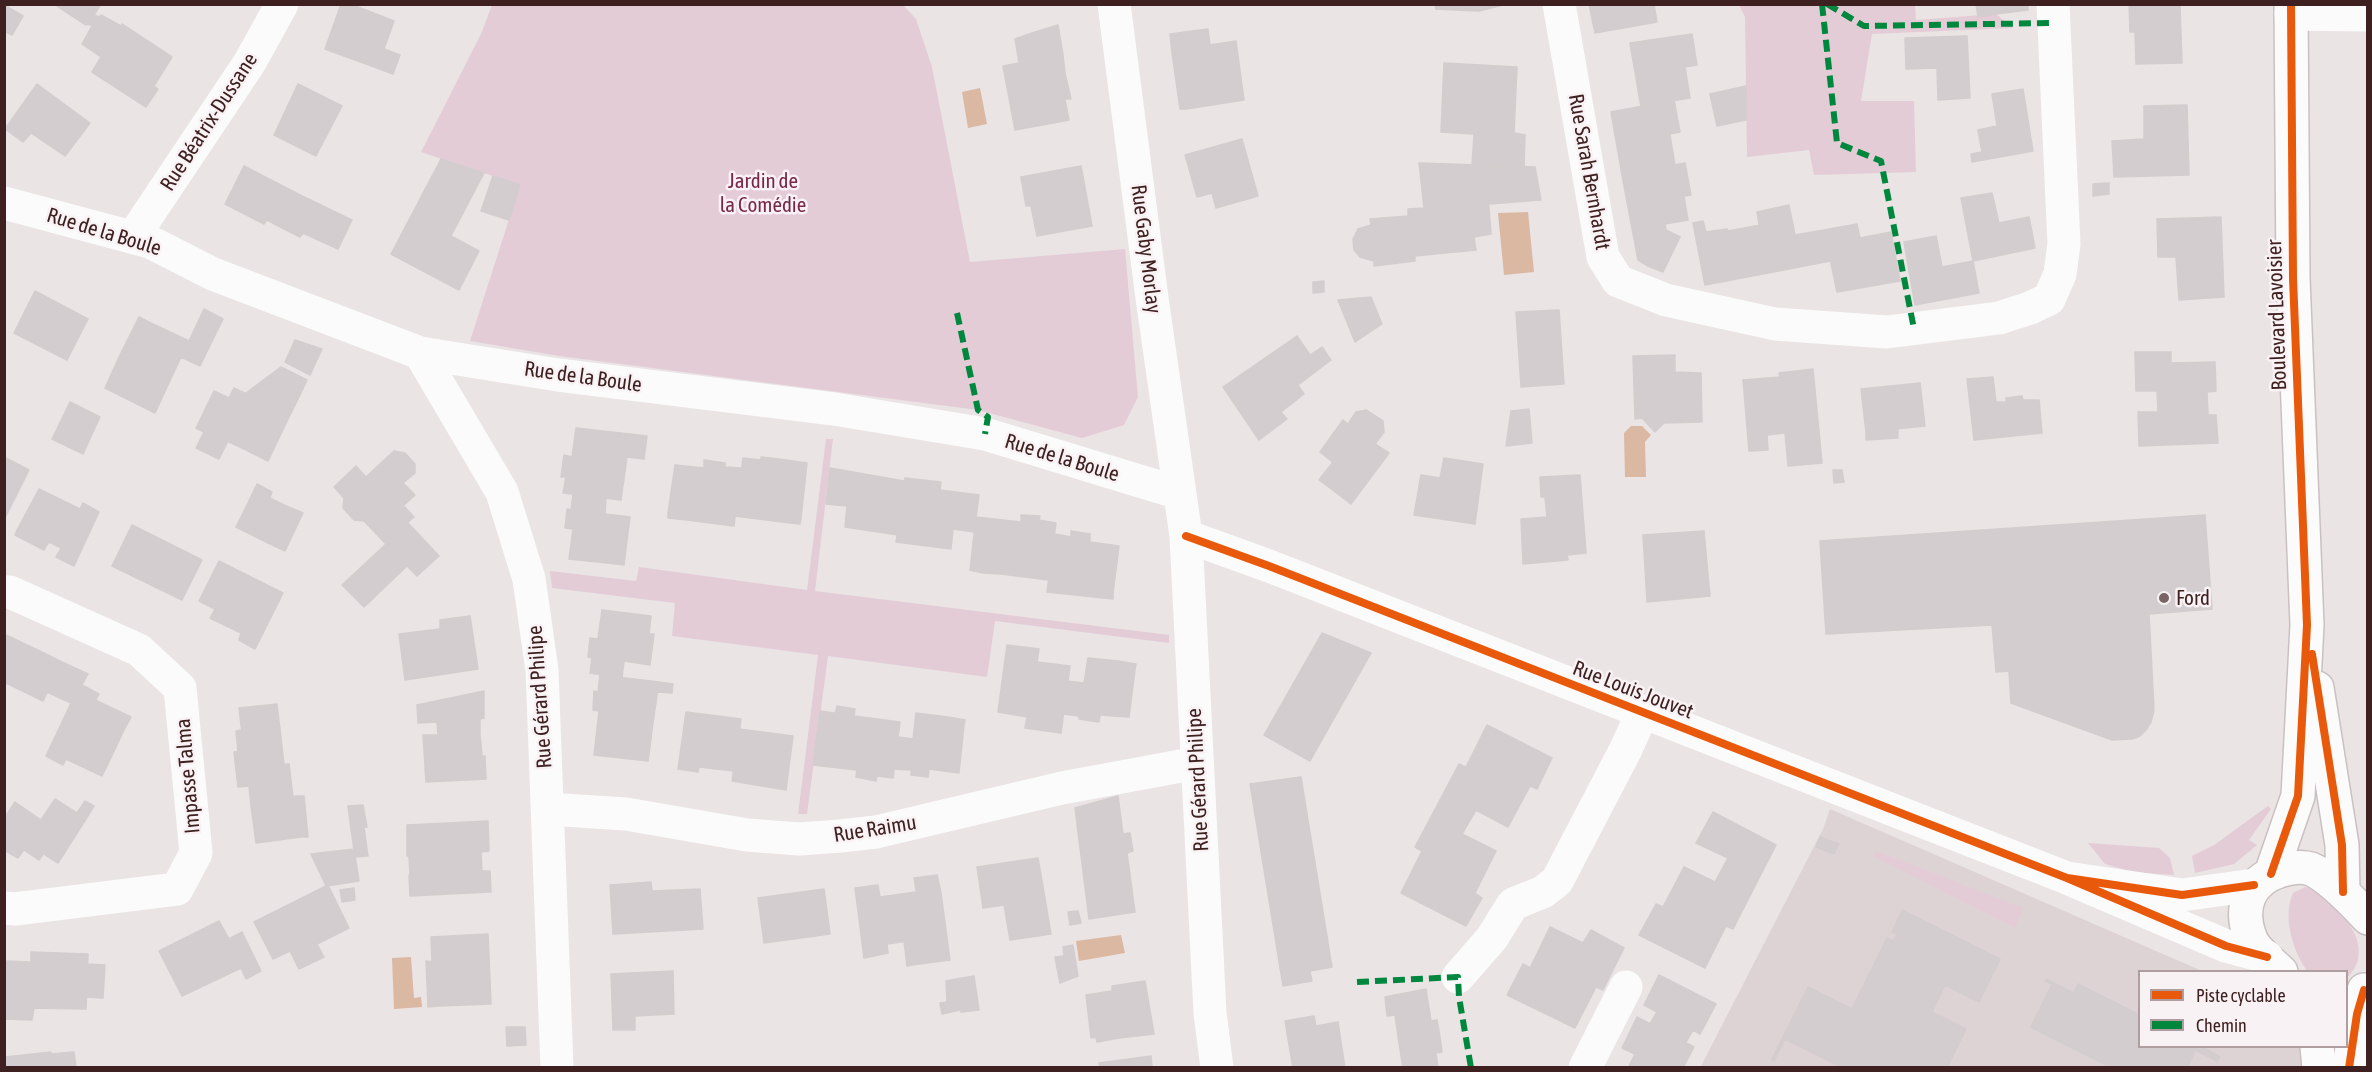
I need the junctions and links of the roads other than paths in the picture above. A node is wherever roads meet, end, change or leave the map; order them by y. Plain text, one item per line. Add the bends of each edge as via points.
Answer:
1 (282, 4) edge
2 (1114, 4) edge
3 (1559, 4) edge
4 (2053, 4) edge
5 (2291, 9) edge
6 (2367, 15) edge
7 (4, 202) edge
8 (133, 237) junction
9 (420, 353) junction
10 (1179, 493) junction
11 (1186, 536) junction
12 (4, 592) edge
13 (2307, 625) junction
14 (1642, 713) junction
15 (1197, 763) junction
16 (548, 809) junction
17 (2067, 878) junction
18 (2262, 880) junction
19 (2343, 892) junction
20 (4, 908) edge
21 (2367, 918) edge
22 (2274, 964) edge
23 (1458, 977) dead end
24 (1626, 987) dead end
25 (2359, 991) edge
26 (2317, 1048) edge
27 (557, 1068) edge
28 (1217, 1068) edge
29 (1585, 1068) edge
30 (2319, 1068) edge
31 (2349, 1068) edge

1 - 8 street, Rue Béatrix-Dussane via 250,62
2 - 10 street, Rue Gaby Morlay
3 - 4 street, Rue Sarah Bernhardt via 1603,257 1618,281 1666,300 1775,324 1887,332 1999,318 2049,299 2060,273 2064,244
5 - 6 street
5 - 13 street, Boulevard Lavoisier via 2293,278
7 - 8 street, Rue de la Boule
8 - 9 street, Rue de la Boule via 213,274
9 - 10 street, Rue de la Boule via 558,375 834,409 985,434
9 - 16 street, Rue Gérard Philipe via 502,492 529,579 542,670
10 - 11 street, Rue Gérard Philipe
11 - 14 street, Rue Louis Jouvet
11 - 15 street, Rue Gérard Philipe
12 - 20 street, Impasse Talma via 139,650 180,688 196,853 177,889
13 - 18 street, Boulevard Lavoisier via 2298,796
13 - 19 street, Boulevard Lavoisier via 2342,845
14 - 17 street, Rue Louis Jouvet
14 - 23 street via 1557,881 1543,892 1514,904 1492,938
15 - 16 street, Rue Raimu via 1062,788 876,832 799,839 747,835 626,814
15 - 28 street, Rue Gérard Philipe via 1209,1013
16 - 27 street, Rue Gérard Philipe
17 - 18 street, Rue Louis Jouvet via 2182,894
17 - 22 street, Rue Louis Jouvet
18 - 19 street via 2289,867 2311,869
18 - 22 street, Boulevard Lavoisier via 2246,906 2246,924 2250,940
19 - 21 street
24 - 29 street
25 - 31 street
26 - 30 street

